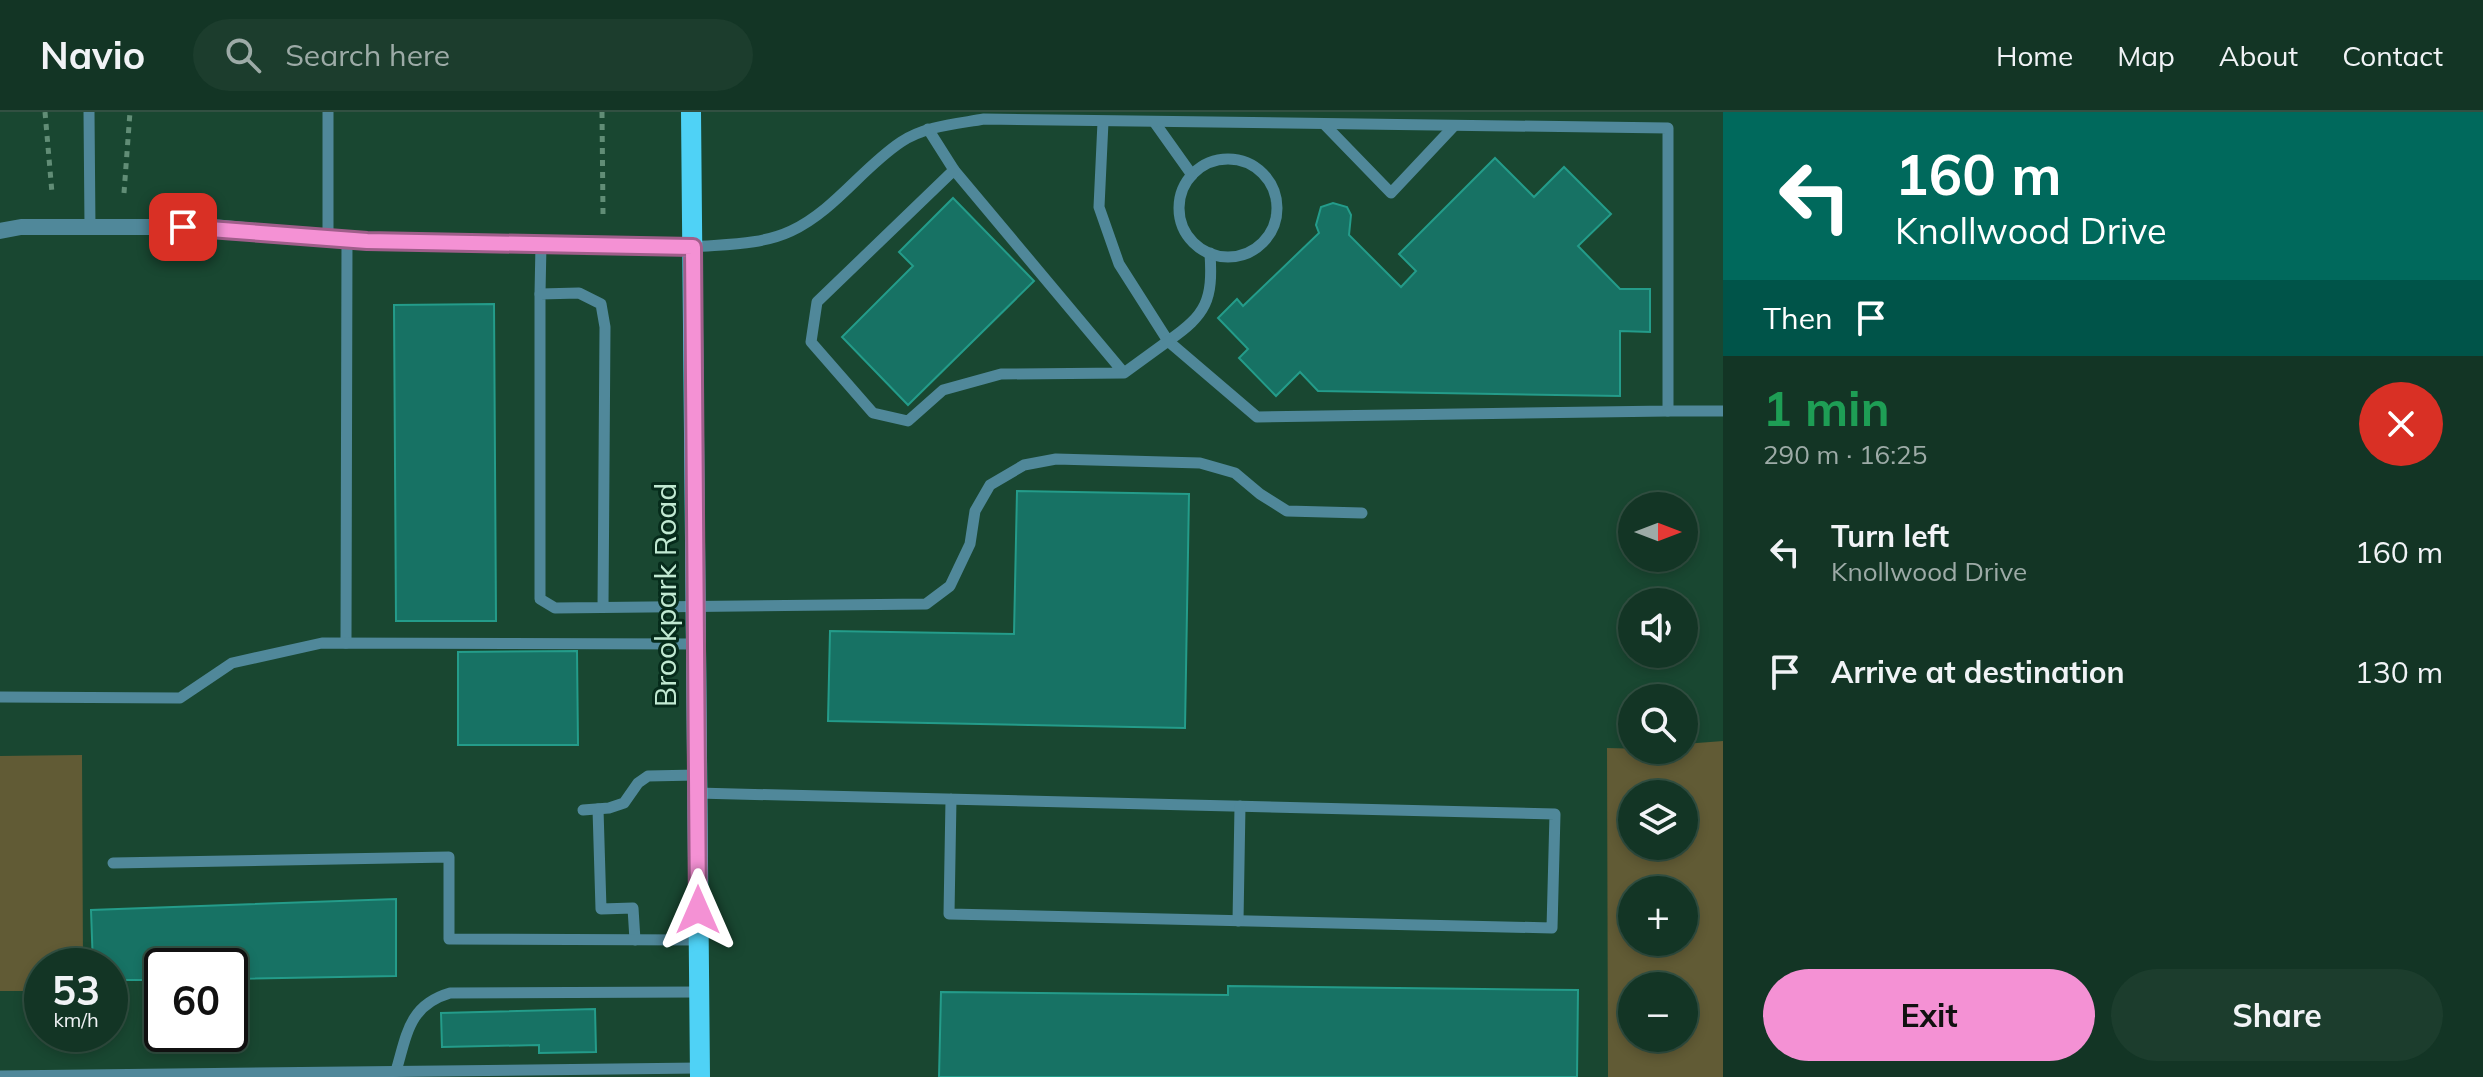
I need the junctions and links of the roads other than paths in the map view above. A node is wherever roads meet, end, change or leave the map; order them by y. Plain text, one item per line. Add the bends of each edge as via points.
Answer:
1 (89, 112) edge
2 (328, 112) edge
3 (691, 112) edge
4 (1103, 122) junction
5 (1155, 123) junction
6 (1325, 125) junction
7 (1454, 126) junction
8 (928, 129) junction
9 (954, 170) junction
10 (1192, 175) junction
11 (90, 227) junction
12 (0, 231) edge
13 (328, 237) junction
14 (347, 239) junction
15 (541, 244) junction
16 (693, 247) junction
17 (1210, 253) junction
18 (540, 294) junction
19 (1168, 341) junction
20 (1124, 373) junction
21 (1668, 411) junction
22 (1723, 411) edge
23 (1362, 513) dead end
24 (696, 605) junction
25 (603, 607) junction
26 (346, 643) junction
27 (696, 644) junction
28 (0, 697) edge
29 (697, 784) junction
30 (951, 799) junction
31 (1240, 806) junction
32 (598, 809) junction
33 (583, 810) dead end
34 (113, 863) dead end
35 (1238, 921) junction
36 (635, 940) junction
37 (698, 940) junction
38 (698, 992) junction
39 (396, 1071) junction
40 (700, 1073) edge
41 (0, 1076) edge

1 - 11 lane
2 - 13 lane
3 - 16 main road, Brookpark Road
4 - 5 lane
4 - 8 lane via 984,119
4 - 19 lane via 1099,207 1119,264
5 - 6 lane
5 - 10 lane
6 - 7 lane
6 - 7 lane via 1391,193
7 - 21 lane via 1668,128
8 - 9 lane
8 - 16 lane via 902,142 791,231 754,242
9 - 20 lane
9 - 20 lane via 817,302 811,342 873,413 908,421 943,390 1001,374
10 - 17 lane via 1184,189 1181,219 1187,233
10 - 17 lane via 1220,159 1253,165 1266,176 1278,208 1266,239 1240,255
11 - 12 street
11 - 13 street via 213,227
13 - 14 street
14 - 15 street
14 - 26 lane
15 - 16 street
15 - 18 lane
16 - 24 main road, Brookpark Road
17 - 19 lane via 1212,285 1205,308
18 - 25 lane via 579,293 601,304
18 - 25 lane via 540,599 555,608
19 - 20 lane
19 - 21 lane via 1257,417
21 - 22 lane
23 - 24 lane via 1287,511 1235,473 1200,463 1056,459 1024,465 990,485 975,511 970,544 950,586 926,604
24 - 25 lane
24 - 27 main road, Brookpark Road
26 - 27 lane
26 - 28 lane via 322,643 232,663 180,698
27 - 29 main road, Brookpark Road
29 - 30 lane
29 - 32 lane via 648,776 624,803
29 - 37 main road, Brookpark Road
30 - 31 lane
30 - 35 lane via 949,914
31 - 35 lane
31 - 35 lane via 1555,814 1552,928
32 - 33 lane
32 - 36 lane via 601,909 633,908
34 - 36 lane via 449,857 449,939
36 - 37 lane
37 - 38 main road, Brookpark Road
38 - 39 lane via 450,993 428,1000 411,1021
38 - 40 main road, Brookpark Road
39 - 40 lane
39 - 41 lane

